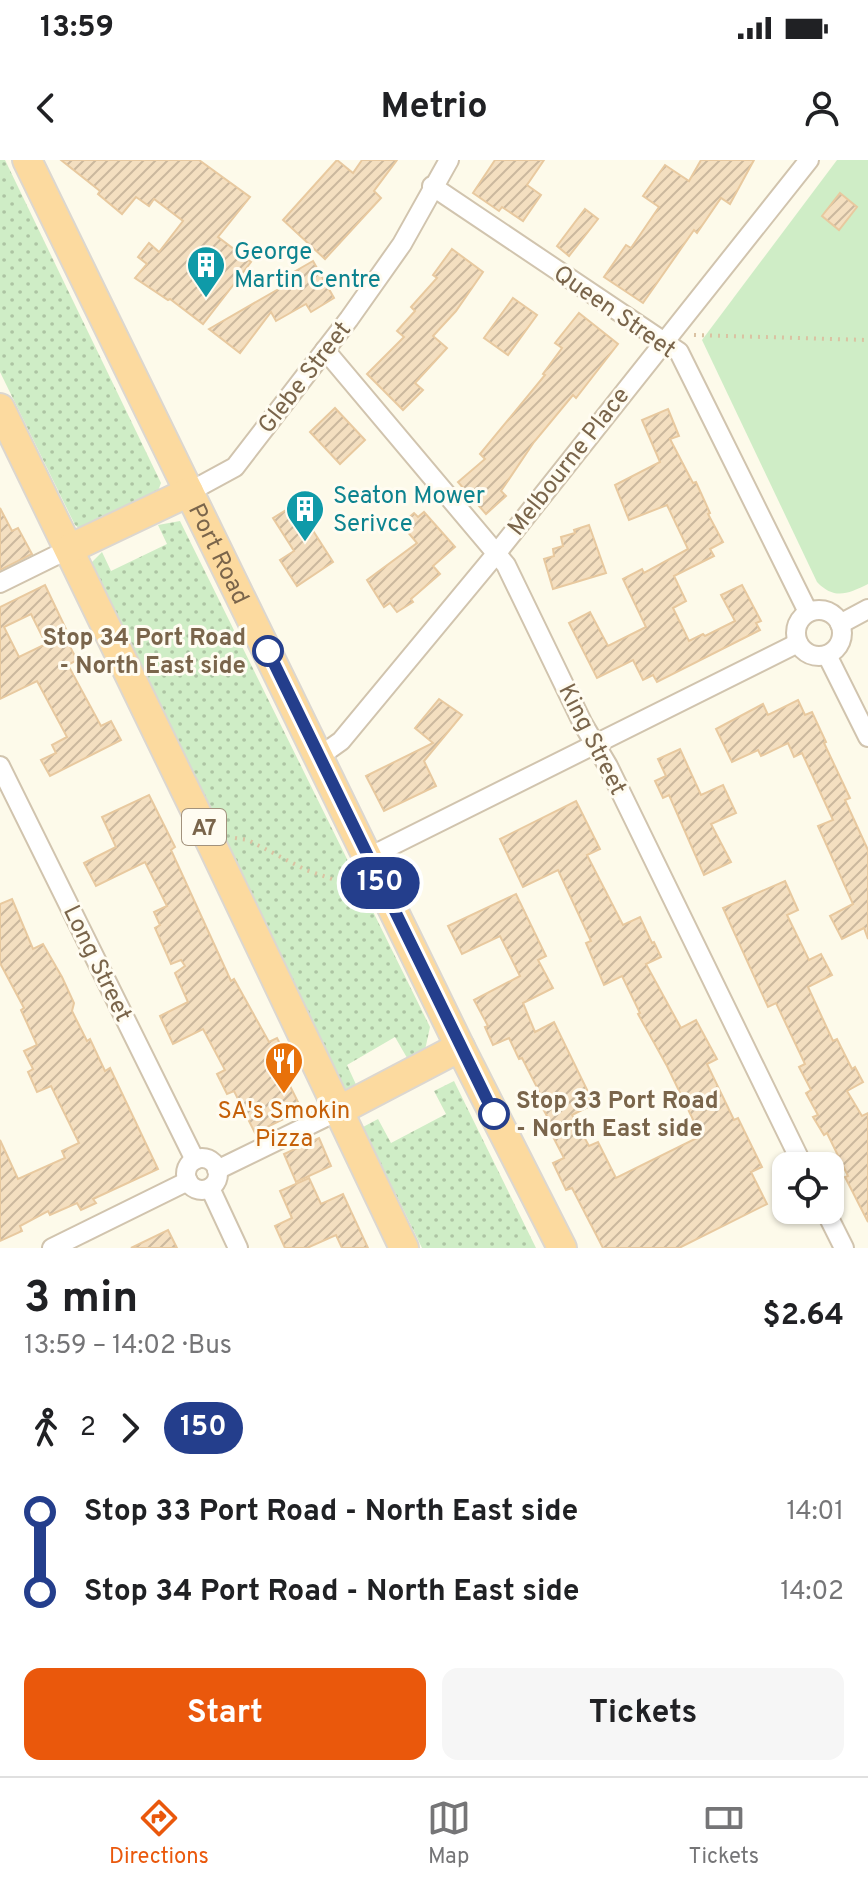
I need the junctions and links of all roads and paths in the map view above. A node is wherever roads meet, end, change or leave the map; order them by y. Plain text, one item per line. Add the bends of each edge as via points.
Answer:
1 (27, 160) edge
2 (449, 160) edge
3 (809, 160) edge
4 (432, 186) junction
5 (692, 334) dead end
6 (868, 340) edge
7 (663, 342) junction
8 (325, 350) junction
9 (0, 408) edge
10 (189, 492) junction
11 (69, 549) junction
12 (496, 554) junction
13 (0, 583) edge
14 (868, 609) edge
15 (808, 612) junction
16 (840, 624) junction
17 (798, 643) junction
18 (827, 655) junction
19 (868, 737) edge
20 (595, 745) junction
21 (320, 756) junction
22 (0, 766) edge
23 (212, 845) junction
24 (367, 858) junction
25 (335, 880) dead end
26 (460, 1047) junction
27 (338, 1111) junction
28 (796, 1152) edge
29 (195, 1160) junction
30 (217, 1170) junction
31 (188, 1181) junction
32 (210, 1188) junction
33 (832, 1224) edge
34 (52, 1248) edge
35 (238, 1248) edge
36 (404, 1248) edge
37 (562, 1248) edge
38 (844, 1248) edge

1 - 10 highway, Port Road
2 - 4 street, Glebe Street
3 - 7 street, Melbourne Place
4 - 7 street, Queen Street
4 - 8 street, Glebe Street via 402,244
5 - 6 path
7 - 12 street, Melbourne Place
7 - 15 street, Queen Street via 679,352
8 - 10 street, Glebe Street via 235,467
8 - 12 street, King Street
9 - 11 highway, A7
10 - 11 highway
10 - 21 highway, Port Road
11 - 13 street
11 - 23 highway, A7
12 - 20 street, King Street
12 - 21 street, Melbourne Place via 341,741
14 - 16 street
15 - 16 street via 823,610
15 - 17 street via 795,629
16 - 18 street via 841,638
17 - 18 street via 807,653
17 - 20 street
18 - 19 street
20 - 24 street
20 - 28 street, King Street
21 - 24 highway, Port Road
22 - 29 street, Long Street
23 - 25 path via 248,840
23 - 27 highway, A7
24 - 26 highway, Port Road
26 - 27 highway
26 - 37 highway, Port Road
27 - 30 street
27 - 36 highway, A7
29 - 30 street via 211,1161
29 - 31 street via 187,1168
30 - 32 street
31 - 32 street via 199,1190
31 - 34 street
32 - 35 street
33 - 38 street

